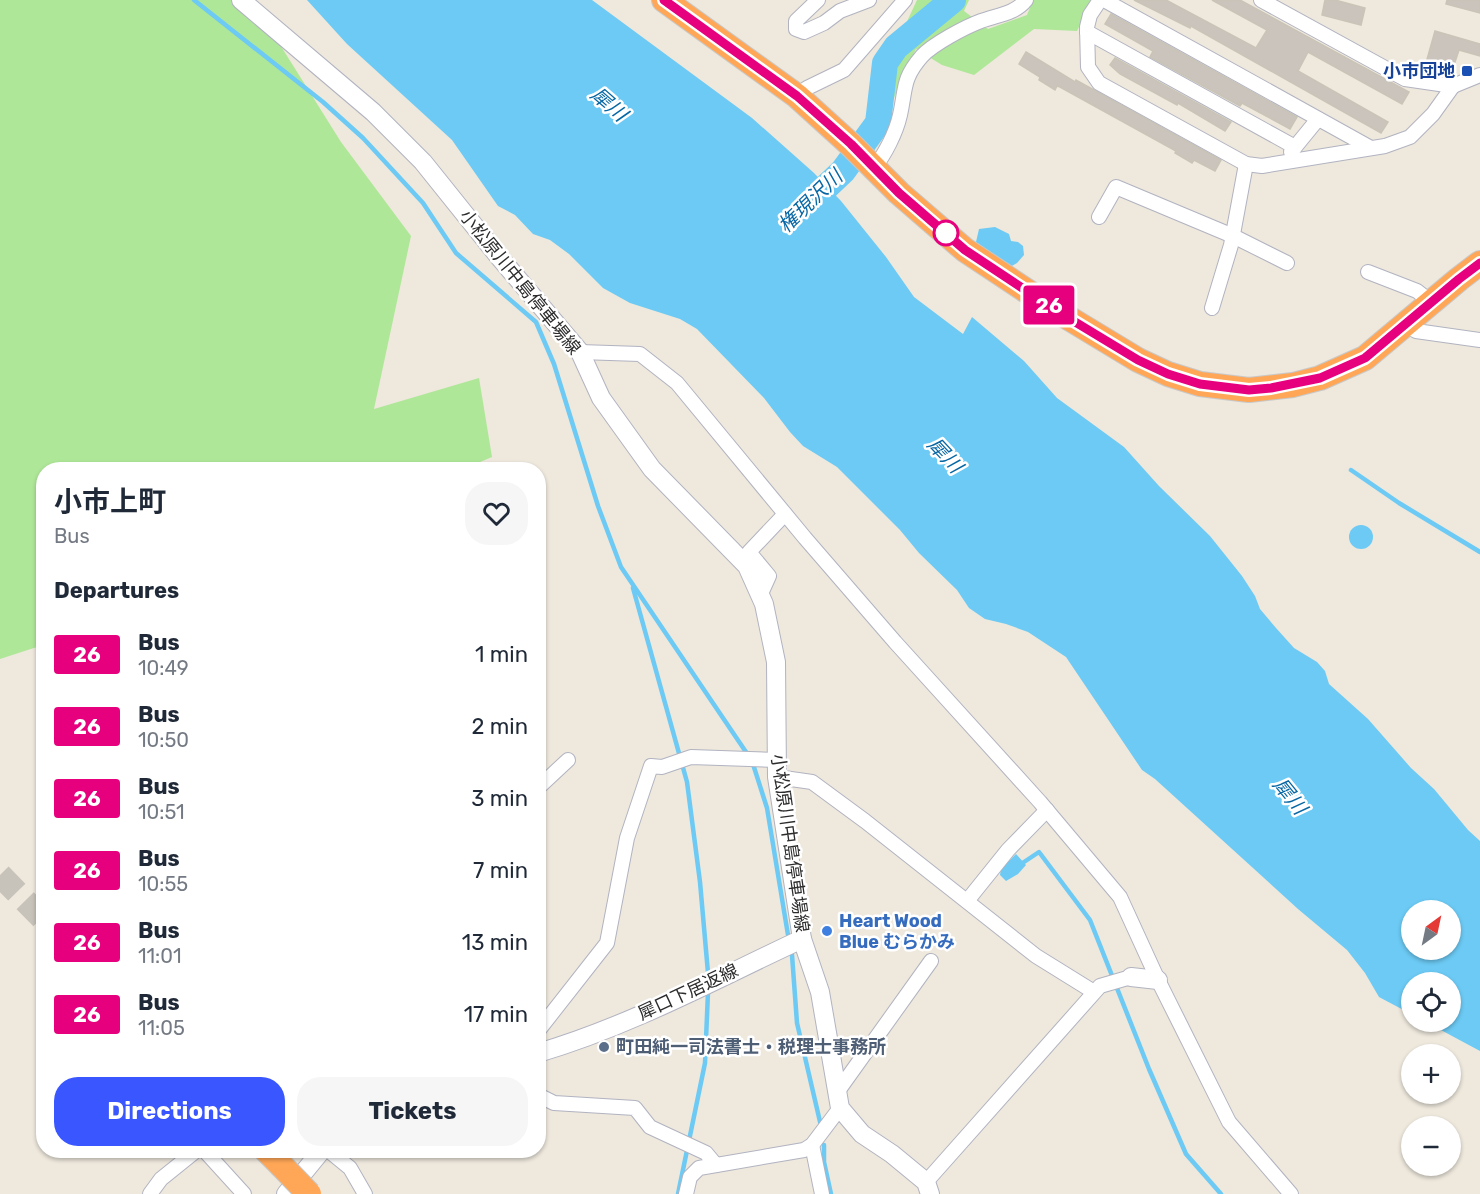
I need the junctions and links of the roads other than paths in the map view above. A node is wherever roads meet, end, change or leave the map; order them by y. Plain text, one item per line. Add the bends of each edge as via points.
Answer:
1 (242, 0) edge
2 (664, 0) edge
3 (818, 0) edge
4 (869, 0) edge
5 (905, 0) edge
6 (1026, 0) edge
7 (1102, 0) edge
8 (1261, 0) edge
9 (1087, 32) junction
10 (1480, 75) edge
11 (1453, 86) junction
12 (797, 96) junction
13 (1318, 119) junction
14 (1295, 147) junction
15 (1371, 148) junction
16 (864, 158) junction
17 (1285, 162) junction
18 (1246, 164) junction
19 (1099, 217) dead end
20 (1233, 236) junction
21 (1287, 263) dead end
22 (1480, 263) edge
23 (1368, 272) dead end
24 (1431, 302) junction
25 (1212, 308) dead end
26 (1406, 325) junction
27 (1480, 340) edge
28 (580, 352) junction
29 (785, 514) junction
30 (760, 596) junction
31 (568, 760) dead end
32 (777, 768) junction
33 (546, 781) edge
34 (1047, 810) junction
35 (967, 901) junction
36 (802, 939) junction
37 (931, 961) dead end
38 (1131, 977) joint
39 (1158, 980) junction
40 (1097, 989) junction
41 (546, 1021) edge
42 (546, 1050) edge
43 (546, 1099) edge
44 (839, 1100) junction
45 (812, 1145) junction
46 (186, 1158) edge
47 (211, 1158) edge
48 (274, 1158) edge
49 (315, 1158) edge
50 (338, 1158) edge
51 (716, 1165) junction
52 (928, 1188) edge
53 (150, 1194) edge
54 (244, 1194) edge
55 (286, 1194) edge
56 (309, 1194) edge
57 (365, 1194) edge
58 (686, 1194) edge
59 (822, 1194) edge
60 (1291, 1194) edge

1 - 28 main road, 小松原川中島停車場線 via 373,112 423,162
2 - 12 highway
3 - 4 street via 796,21 796,29 804,32
5 - 12 street via 844,70
6 - 16 street via 924,54 904,85 900,116 891,139
7 - 9 street via 1090,15
7 - 13 street
8 - 11 street via 1405,79
9 - 14 street
9 - 18 street via 1088,67 1099,83
10 - 11 street
11 - 15 street via 1410,137
12 - 16 highway
13 - 14 street
13 - 15 street
14 - 17 street
15 - 17 street
16 - 26 highway via 965,250 1138,360 1200,384 1249,390 1320,378 1365,358
17 - 18 street
18 - 20 street
19 - 20 street via 1116,188
20 - 21 street
20 - 25 street
22 - 24 highway
23 - 24 street via 1417,291
24 - 26 highway
26 - 27 street via 1416,331
28 - 29 street via 640,354 677,383
28 - 30 main road, 小松原川中島停車場線 via 601,398 652,469 747,566
29 - 30 street via 750,552 769,576
29 - 34 street
30 - 32 main road, 小松原川中島停車場線 via 776,662
31 - 33 street
32 - 35 street via 812,782
32 - 36 main road, 小松原川中島停車場線
32 - 41 street via 691,757 662,767 651,766 622,860 607,943
34 - 35 street
34 - 39 street via 1120,897
35 - 40 street via 1036,956
36 - 42 main road, 犀口下居返線 via 628,1020
36 - 44 main road, 小松原川中島停車場線 via 819,993
37 - 44 street
38 - 39 main road
38 - 40 street
39 - 60 street via 1229,1122
40 - 52 street
43 - 51 street via 554,1103 635,1108 650,1127 706,1153
44 - 45 street
44 - 52 main road, 小松原川中島停車場線 via 862,1134 892,1154
45 - 51 street via 804,1150
45 - 59 street
46 - 53 street
47 - 54 street
48 - 56 highway, bridge
49 - 55 main road
50 - 57 street via 350,1168
51 - 58 street via 699,1168 690,1177

